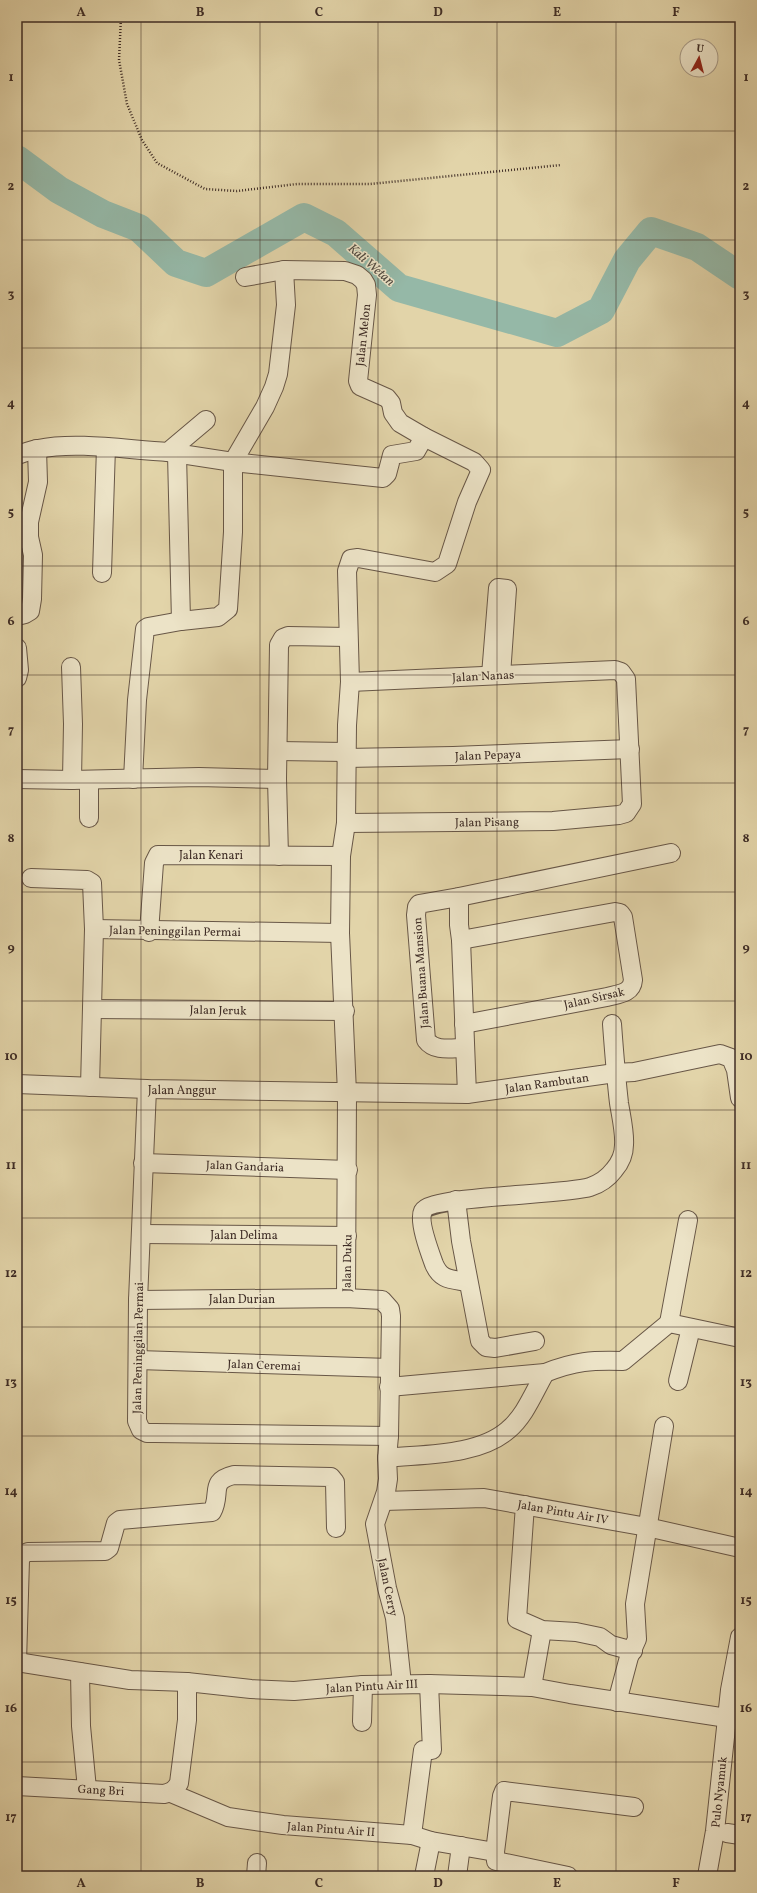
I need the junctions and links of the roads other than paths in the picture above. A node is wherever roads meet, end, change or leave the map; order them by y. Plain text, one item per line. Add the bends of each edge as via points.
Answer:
1 (284, 270) junction
2 (245, 277) dead end
3 (206, 420) dead end
4 (424, 437) junction
5 (106, 447) junction
6 (37, 449) junction
7 (173, 453) junction
8 (17, 455) edge
9 (233, 462) junction
10 (102, 573) dead end
11 (17, 616) edge
12 (181, 620) junction
13 (348, 637) junction
14 (17, 648) edge
15 (71, 667) dead end
16 (17, 678) edge
17 (350, 682) junction
18 (630, 749) junction
19 (278, 751) junction
20 (346, 755) junction
21 (17, 779) edge
22 (133, 779) junction
23 (277, 779) junction
24 (81, 780) junction
25 (89, 818) dead end
26 (346, 823) junction
27 (671, 853) dead end
28 (279, 856) junction
29 (341, 856) junction
30 (31, 878) dead end
31 (459, 898) junction
32 (94, 929) junction
33 (149, 932) junction
34 (340, 933) junction
35 (461, 940) junction
36 (92, 1009) junction
37 (345, 1011) junction
38 (464, 1024) junction
39 (612, 1024) dead end
40 (465, 1048) junction
41 (615, 1073) junction
42 (17, 1084) edge
43 (90, 1087) junction
44 (147, 1089) junction
45 (347, 1092) junction
46 (467, 1094) junction
47 (740, 1098) edge
48 (143, 1163) junction
49 (348, 1170) junction
50 (456, 1200) junction
51 (688, 1220) dead end
52 (142, 1234) junction
53 (347, 1236) junction
54 (468, 1282) junction
55 (346, 1298) junction
56 (138, 1300) junction
57 (669, 1323) junction
58 (691, 1328) junction
59 (740, 1338) edge
60 (535, 1341) dead end
61 (138, 1360) junction
62 (390, 1368) junction
63 (549, 1372) junction
64 (678, 1381) dead end
65 (389, 1388) junction
66 (664, 1426) dead end
67 (389, 1436) junction
68 (387, 1458) junction
69 (385, 1496) junction
70 (525, 1505) junction
71 (647, 1527) junction
72 (336, 1528) dead end
73 (740, 1548) edge
74 (542, 1630) junction
75 (740, 1637) edge
76 (632, 1651) junction
77 (17, 1662) edge
78 (80, 1672) junction
79 (187, 1682) junction
80 (402, 1684) junction
81 (429, 1684) junction
82 (363, 1685) junction
83 (532, 1687) junction
84 (617, 1702) junction
85 (727, 1718) junction
86 (362, 1722) dead end
87 (17, 1786) edge
88 (175, 1788) junction
89 (87, 1789) junction
90 (634, 1807) dead end
91 (412, 1835) junction
92 (431, 1841) junction
93 (461, 1846) junction
94 (496, 1857) junction
95 (424, 1876) edge
96 (457, 1876) edge
97 (568, 1876) edge
98 (707, 1876) edge

1 - 2 street, Jalan Melon
1 - 4 street, Jalan Melon via 346,271 363,280 366,285 366,296 360,386 387,398 400,423
1 - 9 street via 286,305 278,374 265,407
3 - 7 street
4 - 9 street via 416,451 392,455 387,474 383,478
4 - 13 street, Jalan Melon via 474,462 481,470 467,502 447,564 435,572 358,558 351,559 347,571
5 - 6 street
5 - 7 street
5 - 10 street
6 - 8 street
6 - 11 street via 38,482 29,530 33,555 32,599 30,611
7 - 9 street
7 - 12 street
9 - 12 street via 233,532 228,609 218,617
12 - 22 street via 148,627 144,631
13 - 17 street
13 - 19 street via 288,636 280,641
14 - 16 street
15 - 24 street via 73,724
17 - 18 street, Jalan Nanas via 615,670 621,672 626,679
17 - 20 street
18 - 20 street, Jalan Pepaya via 453,756
18 - 26 street, Jalan Pisang via 632,804 626,813 553,821
19 - 20 street
19 - 23 street
20 - 26 street
21 - 24 street
22 - 23 street
22 - 24 street
23 - 28 street
24 - 25 street
26 - 29 street
27 - 31 street, Jalan Buana Mansion
28 - 29 street, Jalan Kenari
28 - 33 street, Jalan Kenari via 158,855 154,863
29 - 34 street
30 - 32 street via 87,880 92,883
31 - 35 street
31 - 40 street, Jalan Buana Mansion via 419,904 416,915 426,1040 430,1046 437,1048
32 - 33 street, Jalan Peninggilan Permai
32 - 36 street, Jalan Peninggilan Permai
33 - 34 street, Jalan Peninggilan Permai
34 - 37 street
35 - 38 street
35 - 38 street, Jalan Sirsak via 620,913 623,917 633,980 630,990 607,997
36 - 37 street, Jalan Jeruk
36 - 43 street, Jalan Peninggilan Permai
37 - 45 street
38 - 40 street
39 - 41 street
40 - 46 street
41 - 46 street, Jalan Rambutan
41 - 47 street, Jalan Rambutan via 634,1072 720,1054 731,1058 736,1070
41 - 50 street via 624,1145 621,1159 614,1171 602,1182 589,1188 526,1196
42 - 43 street, Jalan Anggur
43 - 44 street, Jalan Anggur
44 - 45 street, Jalan Anggur
44 - 48 street, Jalan Peninggilan Permai
45 - 46 street, Jalan Rambutan
45 - 49 street, Jalan Duku
48 - 49 street, Jalan Gandaria
48 - 52 street, Jalan Peninggilan Permai
49 - 53 street, Jalan Duku
50 - 54 street
50 - 54 street via 429,1206 423,1211 422,1219 437,1272 443,1277
51 - 57 street
52 - 53 street, Jalan Delima
52 - 56 street, Jalan Peninggilan Permai
53 - 55 street, Jalan Duku
54 - 60 street via 480,1341 486,1347 495,1348
55 - 56 street, Jalan Durian
55 - 62 street, Jalan Duku via 382,1300 390,1309
56 - 61 street, Jalan Peninggilan Permai
57 - 58 street
57 - 63 street via 623,1361 589,1360 564,1365
58 - 59 street
58 - 64 street
61 - 62 street, Jalan Ceremai
61 - 67 street, Jalan Peninggilan Permai via 137,1421 140,1430 147,1433
62 - 65 street, Jalan Duku
63 - 65 street
63 - 68 street via 519,1417 508,1430 491,1441 456,1452
65 - 67 street, Jalan Duku
66 - 71 street
67 - 68 street, Jalan Duku
68 - 69 street, Jalan Duku via 388,1479
69 - 70 street, Jalan Pintu Air IV via 484,1498
69 - 80 street, Jalan Cerry via 375,1524 395,1618
70 - 71 street, Jalan Pintu Air IV
70 - 74 street via 517,1619
71 - 73 street, Jalan Pintu Air IV
71 - 76 street via 635,1604 637,1631
72 - 77 street via 335,1482 331,1477 234,1475 223,1478 218,1483 212,1512 120,1520 116,1523 109,1548 105,1550 23,1554 20,1560
74 - 76 street via 576,1632 600,1637 611,1645
74 - 83 street
75 - 85 street, Pulo Nyamuk
76 - 84 street
77 - 78 street, Jalan Pintu Air III
78 - 79 street, Jalan Pintu Air III via 130,1680
78 - 89 street via 80,1726
79 - 82 street, Jalan Pintu Air III via 294,1691
79 - 88 street via 188,1720
80 - 81 street, Jalan Pintu Air III
80 - 82 street, Jalan Pintu Air III
81 - 83 street, Jalan Pintu Air III
81 - 91 street via 432,1750 423,1750
82 - 86 street
83 - 84 street, Jalan Pintu Air III
84 - 85 street, Jalan Pintu Air III
85 - 98 street, Pulo Nyamuk via 716,1826
87 - 89 street, Gang Bri
88 - 89 street, Gang Bri via 164,1794
88 - 91 street, Jalan Pintu Air II via 202,1808 228,1818
90 - 94 street via 504,1791
91 - 92 street, Jalan Pintu Air II
92 - 93 street, Jalan Pintu Air II
92 - 95 street
93 - 94 street, Jalan Pintu Air II
93 - 96 street
94 - 97 street, Jalan Pintu Air II

